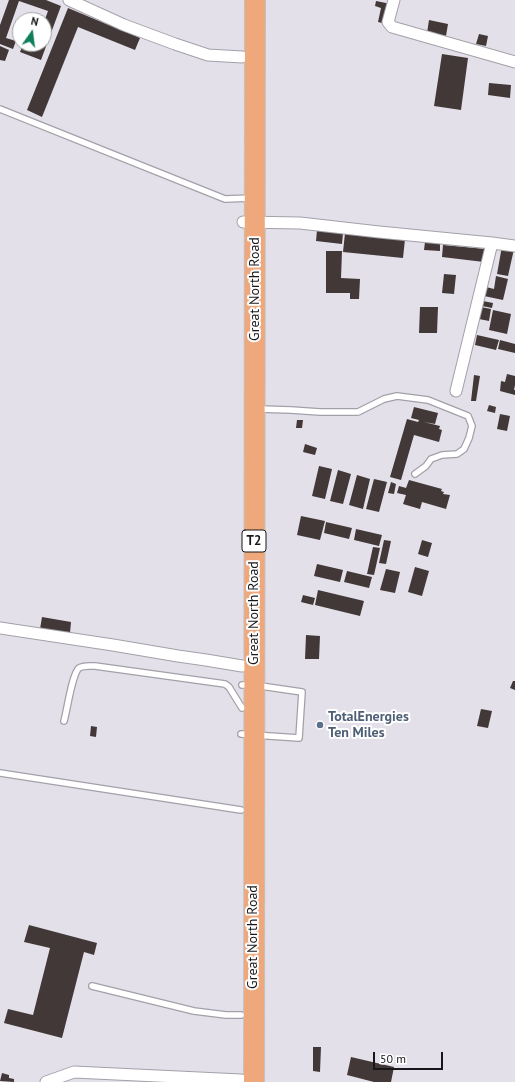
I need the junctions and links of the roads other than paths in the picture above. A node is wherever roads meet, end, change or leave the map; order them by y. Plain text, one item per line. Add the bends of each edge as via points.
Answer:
1 (69, 0) edge
2 (242, 0) edge
3 (255, 0) edge
4 (394, 0) edge
5 (242, 57) junction
6 (515, 62) edge
7 (0, 109) edge
8 (249, 198) junction
9 (249, 222) junction
10 (492, 243) junction
11 (515, 246) edge
12 (456, 391) dead end
13 (254, 409) junction
14 (415, 474) dead end
15 (0, 628) edge
16 (246, 679) junction
17 (242, 708) junction
18 (64, 721) dead end
19 (248, 735) junction
20 (0, 773) edge
21 (241, 810) junction
22 (92, 986) dead end
23 (241, 1015) junction
24 (245, 1081) edge
25 (46, 1082) edge

1 - 5 street via 124,25 208,55
2 - 5 highway, Great North Road / T2
3 - 8 highway, Great North Road / T2
4 - 6 street via 388,22 392,27
5 - 8 highway, Great North Road / T2
7 - 8 lane via 225,198
8 - 9 highway, Great North Road / T2
9 - 10 street via 300,223
9 - 13 highway, Great North Road / T2
9 - 16 highway, Great North Road / T2
10 - 11 street
10 - 12 street
13 - 14 lane via 358,412 384,399 397,396 428,400 468,416 472,426 464,449 457,454 431,459
13 - 16 highway, Great North Road / T2
15 - 16 street via 206,660
16 - 17 highway, Great North Road / T2
16 - 19 highway, Great North Road / T2
16 - 19 lane via 302,692 299,738
17 - 18 lane via 226,684 95,666 78,669
17 - 19 highway, Great North Road / T2
19 - 21 highway, Great North Road / T2
19 - 24 highway, Great North Road / T2
20 - 21 lane
21 - 23 highway, Great North Road / T2
22 - 23 lane via 194,1010
23 - 24 highway, Great North Road / T2
24 - 25 street via 74,1072

